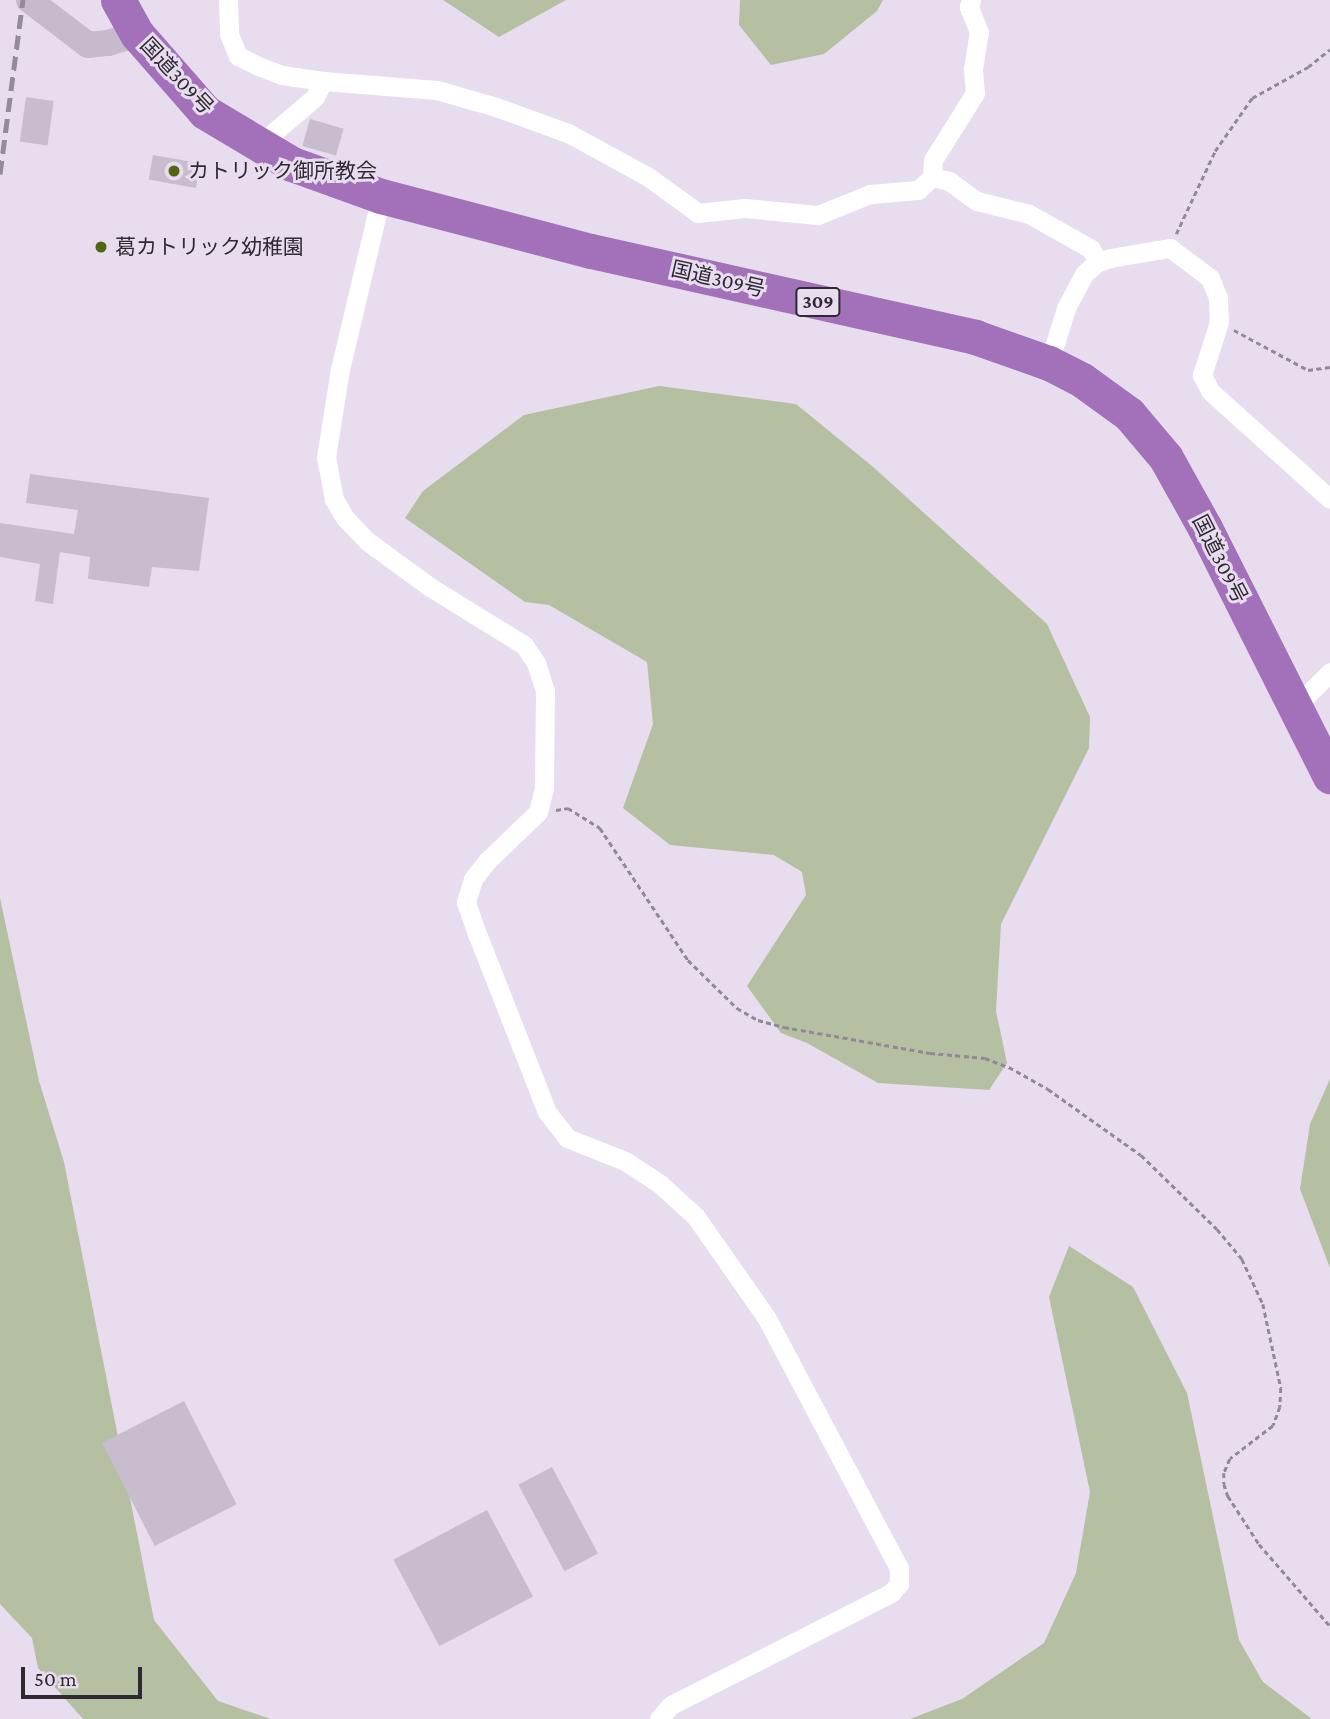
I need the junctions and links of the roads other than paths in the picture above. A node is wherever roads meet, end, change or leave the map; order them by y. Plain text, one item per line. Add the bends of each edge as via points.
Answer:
1 (29, 0) edge
2 (118, 0) edge
3 (228, 0) edge
4 (965, 2) edge
5 (137, 34) junction
6 (323, 81) junction
7 (264, 149) junction
8 (932, 177) junction
9 (381, 196) junction
10 (1098, 262) junction
11 (1049, 363) junction
12 (1330, 499) edge
13 (1330, 672) edge
14 (1295, 707) junction
15 (1330, 776) edge
16 (659, 1719) edge

1 - 5 main road via 88,45
2 - 5 highway, 国道309号 / 309
3 - 6 street via 229,34 238,56 282,75
4 - 8 street via 979,32 973,69 975,93 933,160
5 - 7 highway, 国道309号 / 309 via 205,112
6 - 7 street via 315,97 274,132
6 - 8 street via 437,90 496,107 568,133 647,176 698,213 745,208 818,215 870,194 918,190
7 - 9 highway, 国道309号 / 309
8 - 10 street via 949,181 977,201 1029,214 1091,249
9 - 11 highway, 国道309号 / 309 via 591,251 975,337
9 - 16 street via 340,369 326,457 329,482 345,518 368,541 430,587 524,645 545,691 544,788 538,812 487,861 473,879 466,902 547,1112 567,1138 625,1161 660,1184 696,1217 766,1317 899,1568 899,1584 891,1593 671,1705
10 - 11 street via 1084,274 1066,308
10 - 12 street via 1170,248 1210,278 1218,298 1219,322 1202,375 1210,391
11 - 14 highway, 国道309号 / 309 via 1129,414 1166,458
13 - 14 street
14 - 15 highway, 国道309号 / 309

